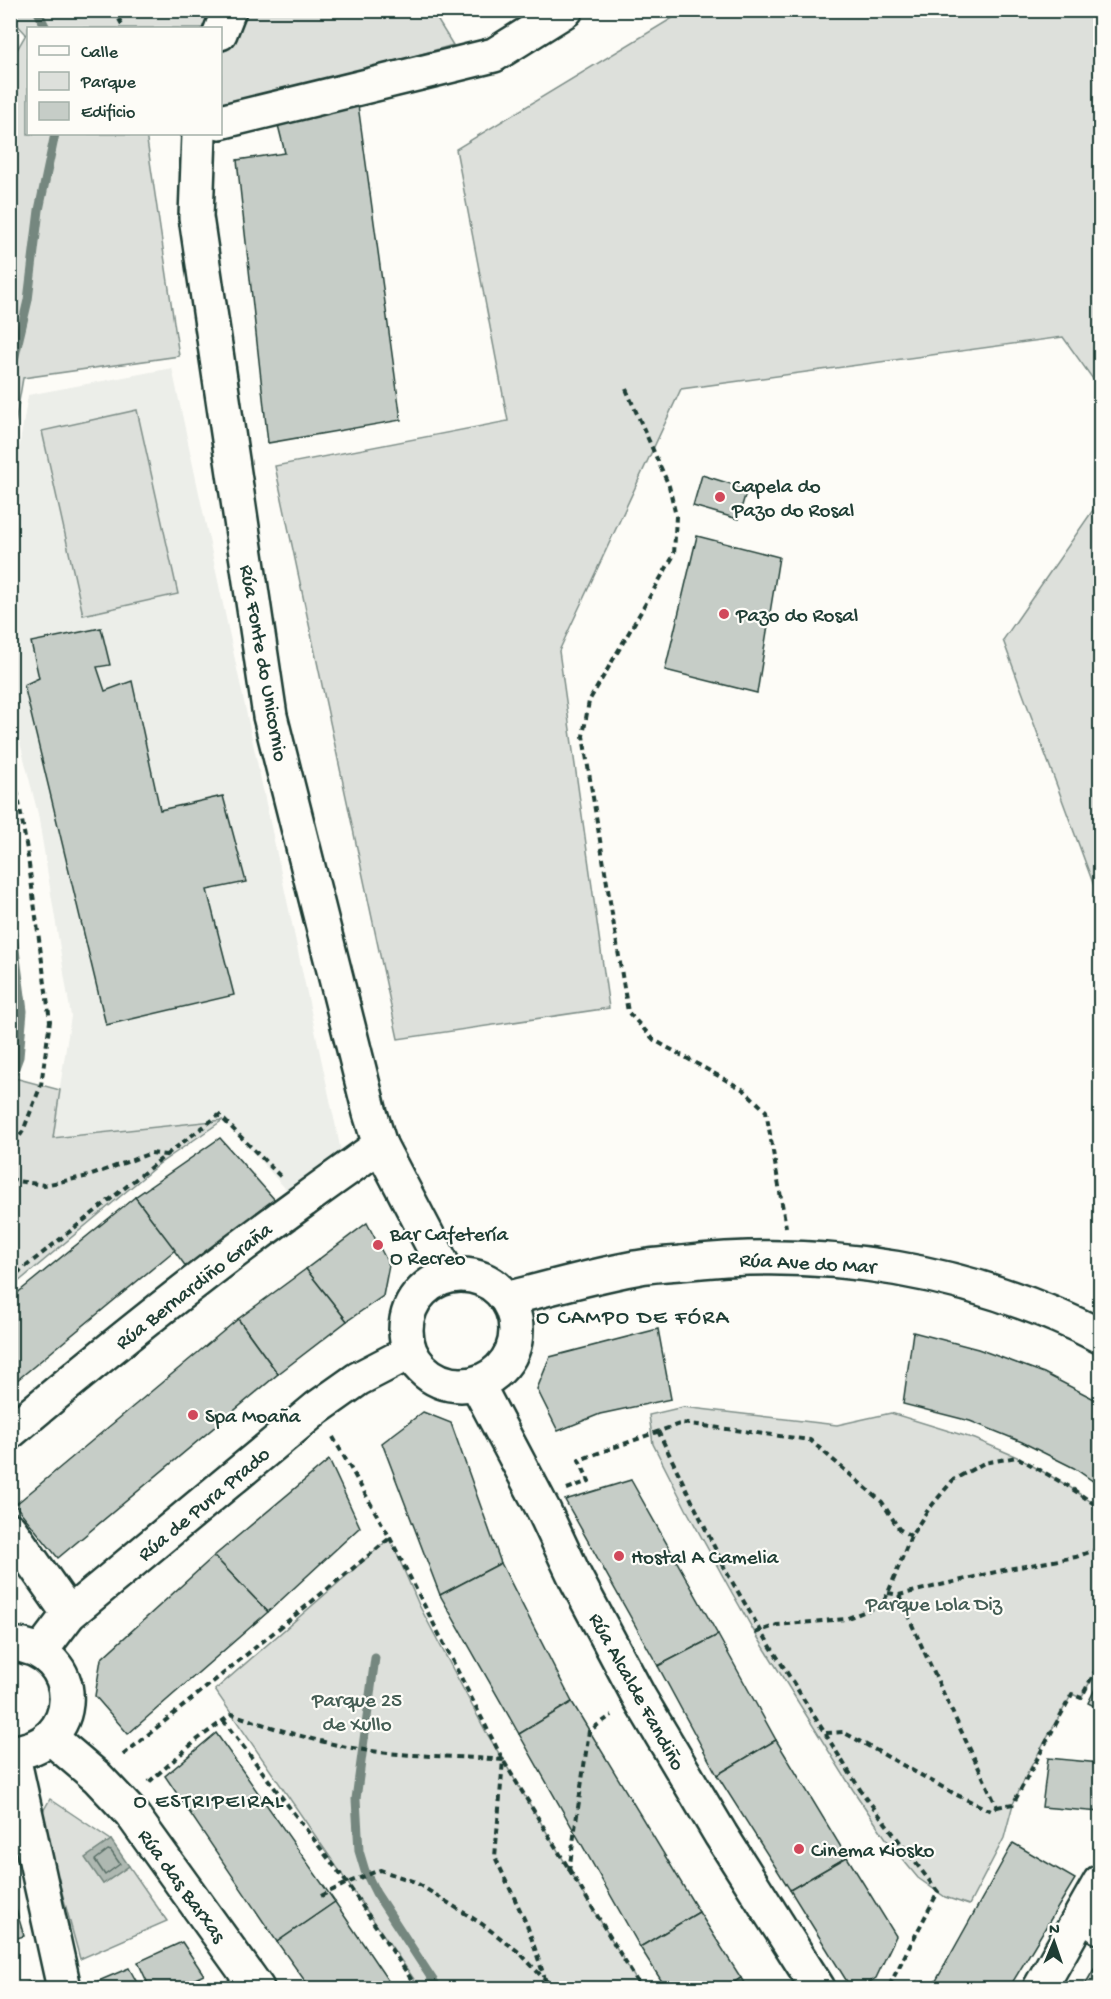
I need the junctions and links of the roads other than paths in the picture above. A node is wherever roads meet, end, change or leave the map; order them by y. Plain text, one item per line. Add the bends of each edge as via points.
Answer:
1 (229, 10) edge
2 (566, 10) edge
3 (222, 28) edge
4 (222, 122) edge
5 (199, 135) edge
6 (380, 1145) junction
7 (448, 1275) junction
8 (507, 1299) junction
9 (1101, 1336) edge
10 (410, 1352) junction
11 (477, 1384) junction
12 (10, 1432) edge
13 (10, 1530) edge
14 (69, 1614) junction
15 (26, 1648) edge
16 (50, 1737) junction
17 (11, 1752) edge
18 (1101, 1882) edge
19 (1091, 1921) edge
20 (63, 1989) edge
21 (257, 1989) edge
22 (818, 1989) edge
23 (1040, 1989) edge

1 - 3 street
2 - 4 street via 494,55
5 - 6 street, Rúa Fonte do Unicornio via 196,217 270,716
6 - 7 street, Rúa Fonte do Unicornio
6 - 12 street, Rúa Bernardiño Graña via 199,1278
7 - 8 street via 481,1279
7 - 10 street via 420,1292 411,1305 405,1337
8 - 9 street, Rúa Ave do Mar via 636,1268 721,1258 791,1257 913,1270 1020,1300
8 - 11 street via 517,1332 513,1349 493,1376
10 - 11 street via 430,1377 453,1385
10 - 14 street, Rúa de Pura Prado via 358,1379 317,1408
11 - 22 street, Rúa Alcalde Fandiño via 639,1697
13 - 14 street
14 - 15 street, Rúa de Pura Prado
15 - 16 street via 55,1665 65,1682 67,1702 62,1721
16 - 17 street via 26,1750
16 - 21 street, Rúa das Barxas via 131,1813
17 - 20 street
18 - 19 street
19 - 23 street

